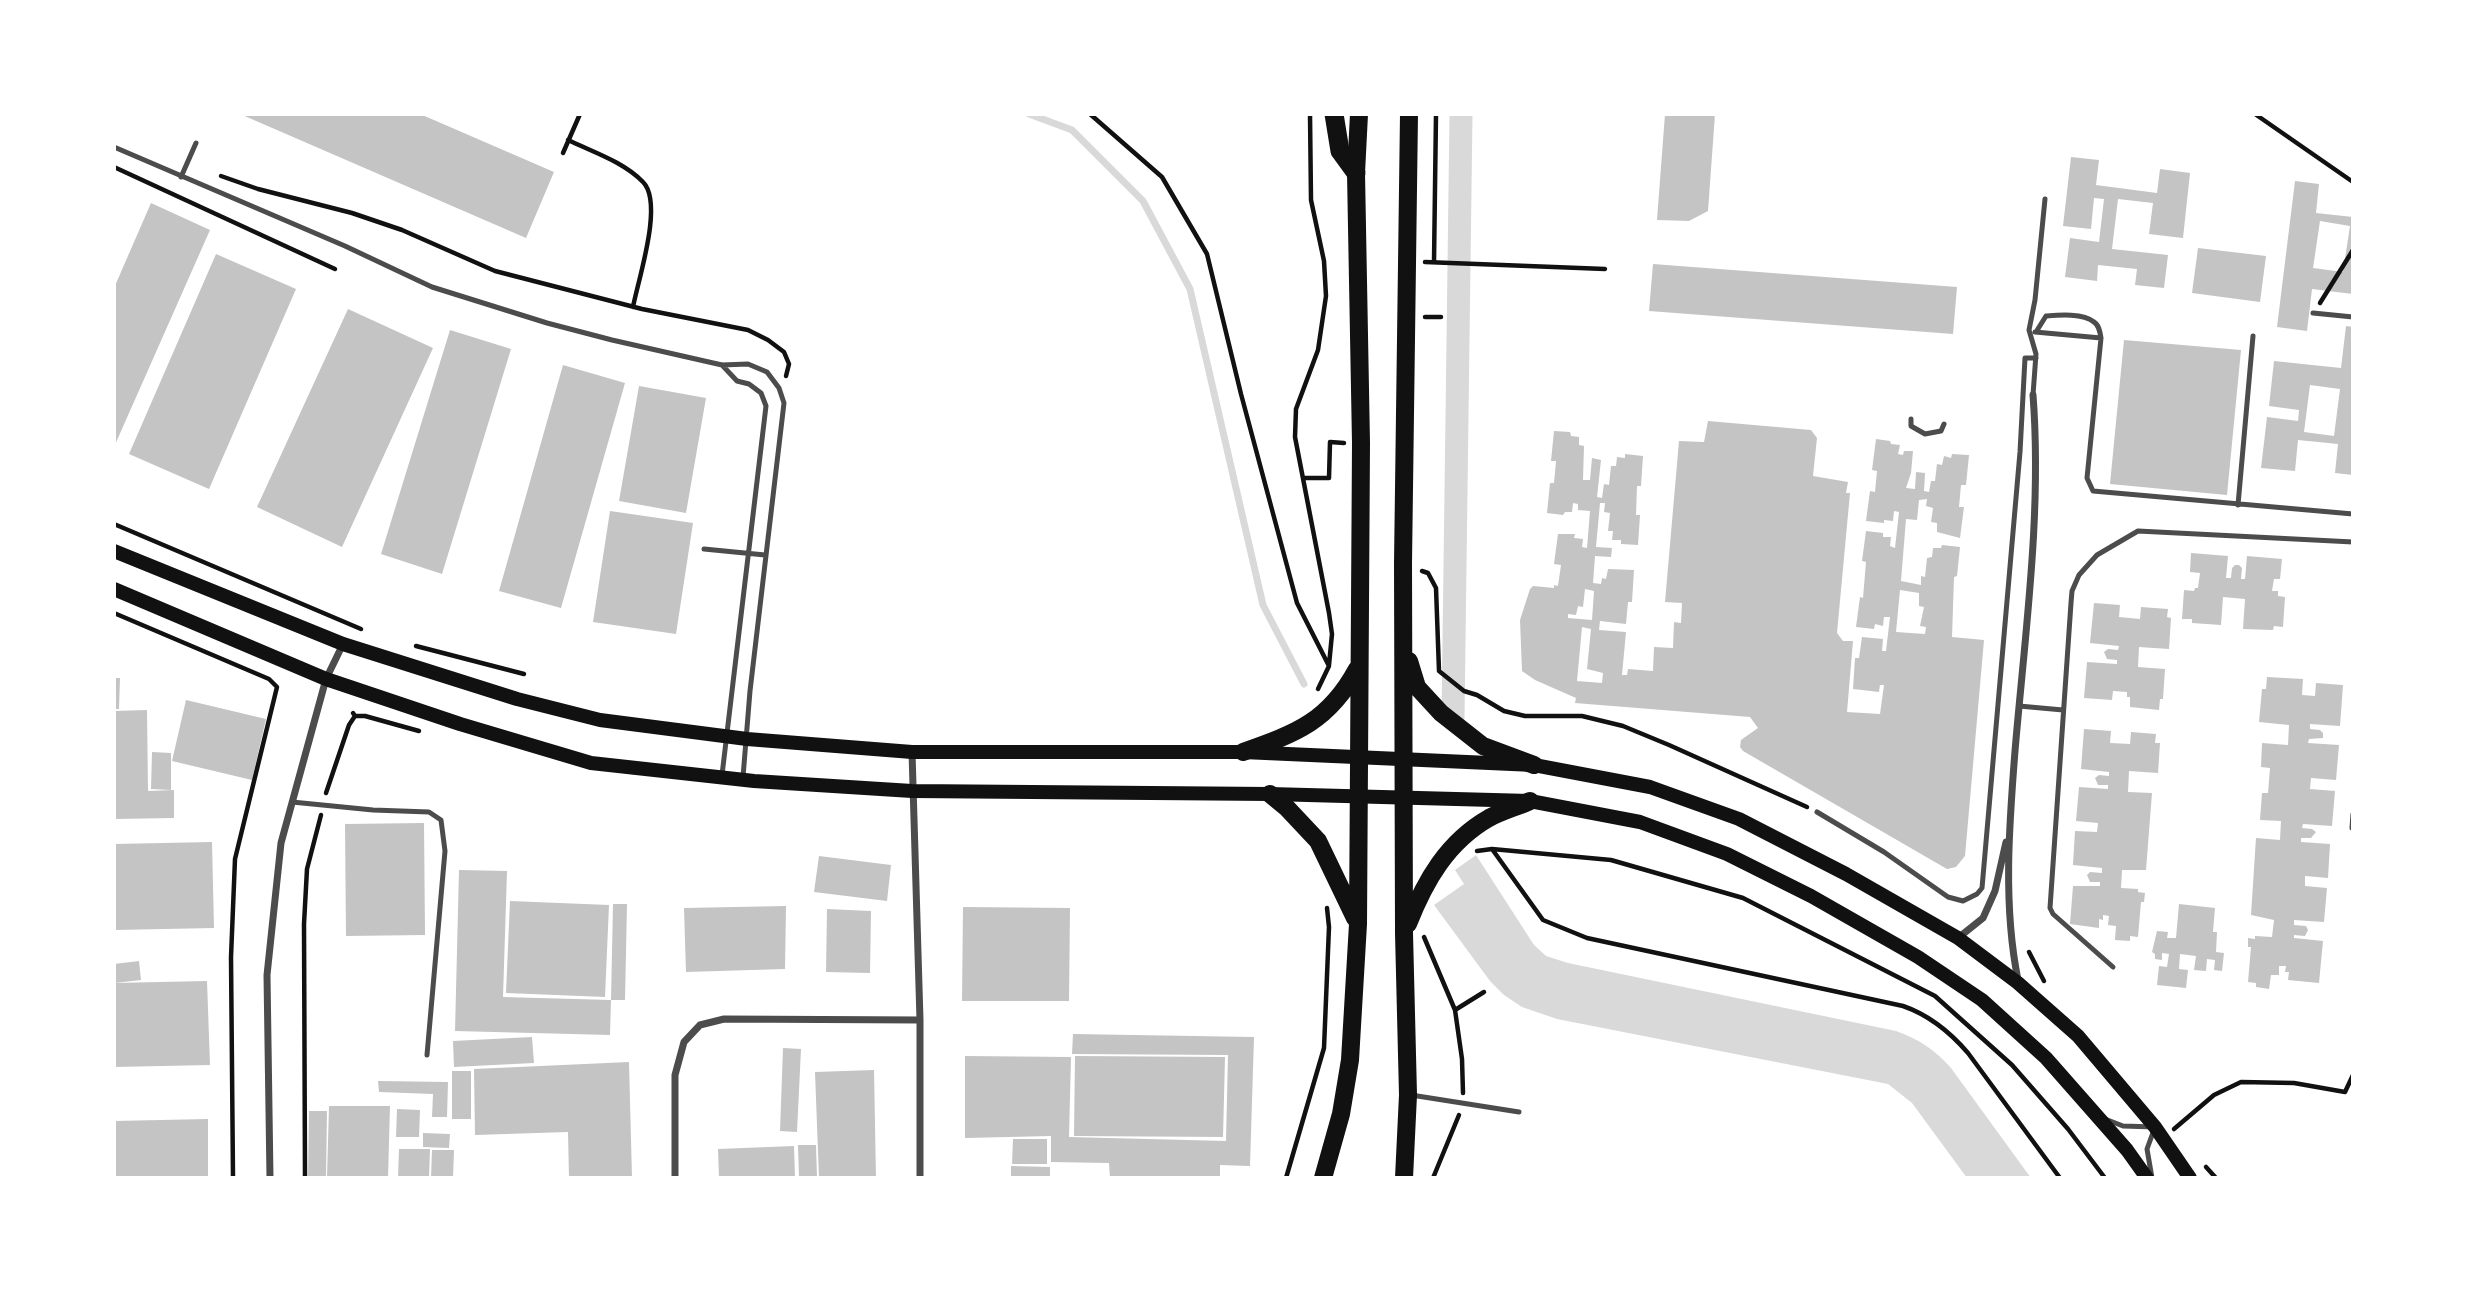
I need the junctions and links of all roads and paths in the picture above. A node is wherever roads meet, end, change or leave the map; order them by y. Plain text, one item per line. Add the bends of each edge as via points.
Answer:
1 (580, 114) edge
2 (1090, 114) edge
3 (1310, 114) edge
4 (1335, 114) edge
5 (1359, 114) edge
6 (1409, 114) edge
7 (1436, 114) edge
8 (2255, 114) edge
9 (568, 141) junction
10 (196, 143) dead end
11 (114, 147) edge
12 (563, 153) dead end
13 (187, 164) junction
14 (114, 167) edge
15 (1356, 173) junction
16 (181, 177) junction
17 (2353, 182) edge
18 (2045, 199) dead end
19 (2353, 250) edge
20 (335, 269) dead end
21 (1605, 269) dead end
22 (633, 307) junction
23 (2313, 313) joint
24 (2353, 317) edge
25 (2029, 330) junction
26 (2036, 332) junction
27 (2252, 336) dead end
28 (2101, 338) junction
29 (2036, 358) junction
30 (722, 365) junction
31 (779, 388) junction
32 (2033, 395) joint
33 (1911, 419) dead end
34 (1944, 424) dead end
35 (1361, 443) junction
36 (1303, 478) junction
37 (2238, 505) junction
38 (2353, 514) edge
39 (114, 524) edge
40 (2353, 542) edge
41 (704, 549) dead end
42 (114, 551) edge
43 (747, 554) junction
44 (765, 555) junction
45 (1403, 563) junction
46 (114, 589) edge
47 (114, 613) edge
48 (369, 632) dead end
49 (343, 644) junction
50 (408, 644) dead end
51 (1403, 644) junction
52 (1329, 666) junction
53 (1359, 666) junction
54 (524, 674) dead end
55 (326, 679) junction
56 (1314, 698) dead end
57 (2019, 706) junction
58 (2063, 710) junction
59 (354, 713) dead end
60 (727, 737) junction
61 (747, 739) junction
62 (912, 752) junction
63 (1243, 752) junction
64 (1358, 757) junction
65 (1404, 759) junction
66 (1534, 765) junction
67 (721, 778) junction
68 (743, 780) junction
69 (912, 791) junction
70 (1270, 794) junction
71 (1357, 797) junction
72 (1404, 798) junction
73 (292, 802) junction
74 (1530, 802) junction
75 (323, 805) junction
76 (1818, 812) joint
77 (2353, 814) edge
78 (2352, 828) edge
79 (2008, 831) junction
80 (1492, 849) junction
81 (1469, 853) dead end
82 (1358, 924) junction
83 (1424, 924) dead end
84 (1329, 927) dead end
85 (1404, 933) junction
86 (1958, 937) junction
87 (2113, 967) dead end
88 (2018, 983) junction
89 (1484, 992) dead end
90 (1455, 1010) junction
91 (920, 1020) junction
92 (427, 1055) dead end
93 (2353, 1075) edge
94 (1408, 1095) junction
95 (1463, 1103) junction
96 (1519, 1112) dead end
97 (2096, 1115) junction
98 (2155, 1127) junction
99 (2174, 1130) dead end
100 (233, 1178) edge
101 (270, 1178) edge
102 (305, 1178) edge
103 (675, 1178) edge
104 (920, 1178) edge
105 (1286, 1178) edge
106 (1323, 1178) edge
107 (1404, 1178) edge
108 (1433, 1178) edge
109 (2060, 1178) edge
110 (2105, 1178) edge
111 (2150, 1178) edge
112 (2190, 1178) edge

1 - 9 path
2 - 52 path via 1162,177 1207,254 1297,603
3 - 36 path via 1311,200 1326,296 1318,350 1296,409 1294,437
4 - 15 highway via 1340,150
5 - 15 main road
6 - 45 main road
7 - 21 path via 1437,262
8 - 17 path
9 - 12 path
9 - 22 path via 629,170 646,184 651,222
10 - 13 lane
11 - 16 lane
13 - 16 lane
13 - 22 path via 402,230 495,271
14 - 20 path
15 - 35 main road
16 - 30 lane via 432,287 560,326
18 - 25 lane
19 - 23 path
22 - 31 path via 748,330 768,340 784,352 789,364
23 - 24 lane
25 - 26 lane
25 - 29 lane
26 - 28 lane
26 - 28 lane via 2046,316 2059,315 2091,320
27 - 37 lane
28 - 37 lane via 2087,478 2093,491
29 - 32 lane
29 - 76 lane via 2025,358 2021,452 1982,888 1963,901 1948,897
30 - 31 lane via 748,364 767,372
30 - 43 lane via 737,381 761,393 766,406
31 - 44 lane via 784,403
32 - 57 street via 2037,443 2034,517
33 - 34 lane via 1916,432 1925,434 1941,431
35 - 36 path via 1330,442 1329,478
35 - 53 main road
36 - 52 path via 1331,624
37 - 38 lane
39 - 48 path
40 - 58 lane via 2134,533 2097,555 2072,591
41 - 43 lane
42 - 49 main road
43 - 44 lane
43 - 60 lane
44 - 61 lane
45 - 51 main road
45 - 76 path via 1428,573 1436,588 1439,671 1464,691 1525,716 1582,716 1623,726
46 - 55 main road
47 - 100 path via 269,679 277,687 235,859
49 - 55 street
49 - 60 main road via 600,720
50 - 54 path
51 - 65 main road
51 - 66 main road via 1418,687 1441,713 1483,746
52 - 56 path
53 - 63 main road via 1344,692 1310,724
53 - 64 main road
55 - 67 main road via 591,763
55 - 73 street
57 - 58 lane
57 - 79 street
58 - 87 lane via 2050,908
59 - 75 path
60 - 61 main road
60 - 67 lane
61 - 62 main road
61 - 68 lane
62 - 63 main road
62 - 69 street
63 - 64 main road
64 - 65 main road
64 - 71 main road
65 - 66 main road
65 - 72 main road
66 - 86 main road via 1650,787 1739,819
67 - 68 main road
68 - 69 main road
69 - 70 main road
69 - 91 street
70 - 71 main road
70 - 82 main road via 1318,841
71 - 72 main road
71 - 82 main road
72 - 74 main road
72 - 85 main road
73 - 75 lane
73 - 101 street via 281,843 267,975
74 - 85 main road via 1490,817 1458,839 1420,892
74 - 97 main road via 1640,822 1727,854 1844,914 1982,1000 2046,1058
75 - 92 lane via 429,812 441,820 445,850
75 - 102 path via 307,869 304,924
77 - 78 lane
79 - 86 street via 1995,891 1983,918
79 - 88 street
80 - 81 path
80 - 109 path via 1543,920 1587,938 1903,1006 1924,1015 1968,1053
80 - 110 path via 1611,860 1743,898 1935,996 2012,1065
82 - 106 main road via 1350,1060
83 - 90 path via 1424,938
84 - 105 path via 1324,1048
85 - 94 main road
86 - 88 main road
88 - 98 main road via 2078,1036
89 - 90 path
90 - 95 path
91 - 103 street via 724,1019 700,1026 684,1042 675,1075
91 - 104 street
93 - 99 path via 2345,1092 2294,1083 2241,1082 2214,1095
94 - 95 lane
94 - 107 main road
95 - 96 lane
95 - 108 path
97 - 98 lane via 2123,1126
97 - 111 main road
98 - 111 lane via 2147,1149
98 - 112 main road

